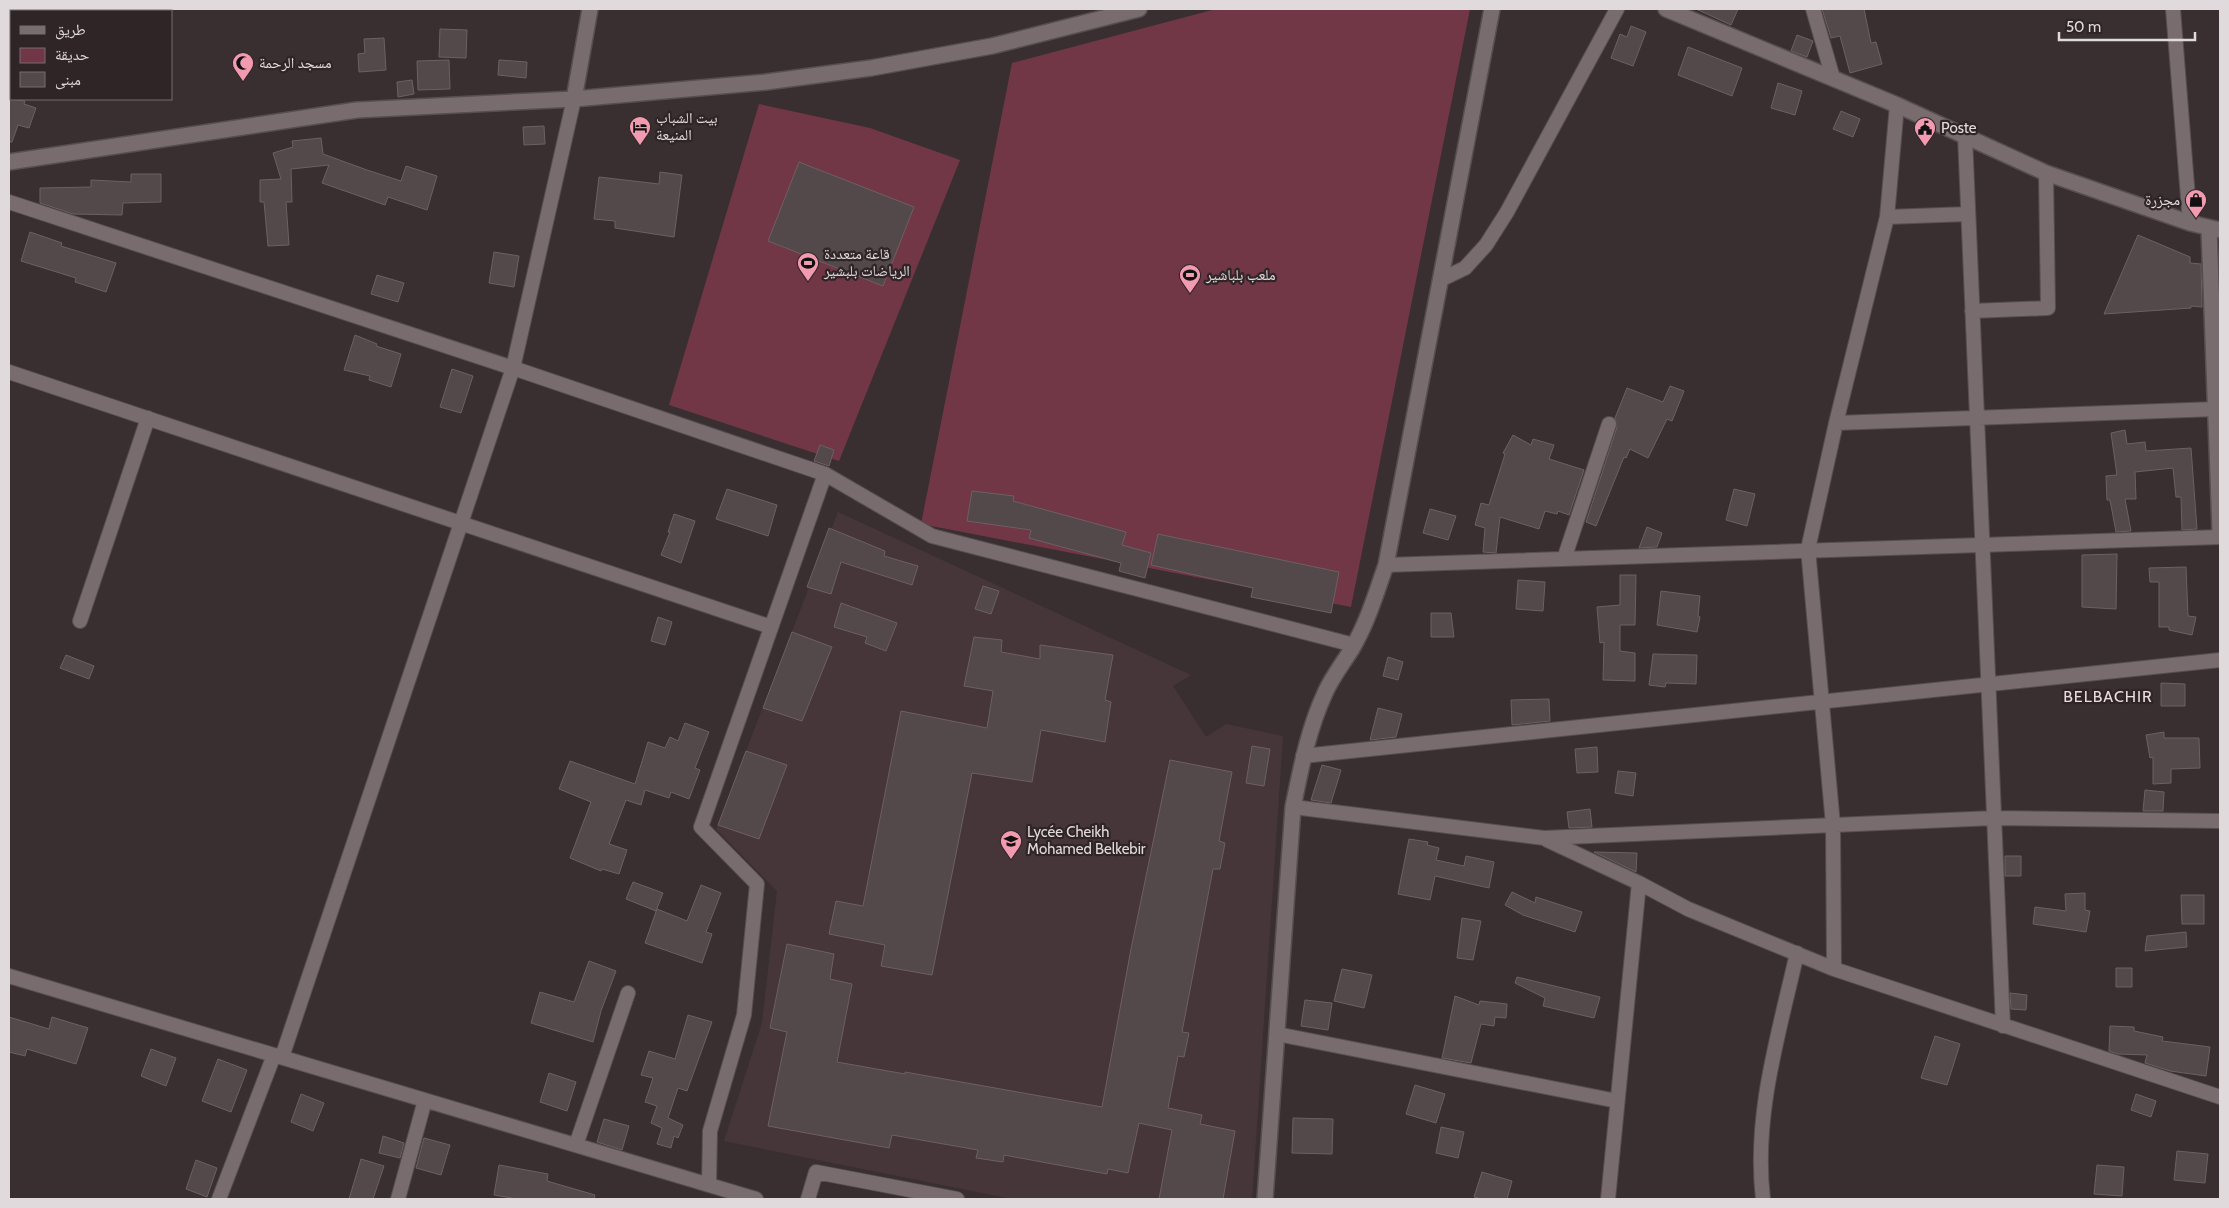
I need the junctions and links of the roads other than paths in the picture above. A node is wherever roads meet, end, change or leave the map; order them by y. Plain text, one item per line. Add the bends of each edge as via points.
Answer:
1 (590, 9) edge
2 (1139, 9) edge
3 (1492, 9) edge
4 (1617, 9) edge
5 (1666, 9) edge
6 (1813, 9) edge
7 (2173, 9) edge
8 (1119, 11) edge
9 (1833, 78) junction
10 (574, 99) junction
11 (1897, 105) junction
12 (1965, 136) junction
13 (9, 162) edge
14 (2046, 173) junction
15 (9, 202) edge
16 (1968, 214) junction
17 (1887, 217) junction
18 (2190, 223) junction
19 (2214, 229) edge
20 (1440, 280) junction
21 (1972, 311) junction
22 (514, 368) junction
23 (9, 372) edge
24 (2216, 410) junction
25 (148, 418) junction
26 (1977, 418) junction
27 (1836, 423) junction
28 (1609, 424) dead end
29 (825, 474) junction
30 (462, 523) junction
31 (2220, 530) edge
32 (2220, 537) edge
33 (1982, 545) junction
34 (1808, 549) junction
35 (1564, 559) junction
36 (1386, 565) junction
37 (80, 621) dead end
38 (771, 627) junction
39 (1354, 645) junction
40 (2220, 660) edge
41 (1988, 685) junction
42 (1822, 702) junction
43 (1303, 756) junction
44 (1293, 807) junction
45 (1994, 818) junction
46 (2220, 821) edge
47 (1832, 826) junction
48 (1544, 838) junction
49 (1639, 883) junction
50 (1797, 953) junction
51 (1834, 969) junction
52 (9, 976) edge
53 (628, 993) dead end
54 (2003, 1026) junction
55 (1277, 1034) junction
56 (278, 1056) junction
57 (2220, 1096) edge
58 (425, 1100) junction
59 (1617, 1101) junction
60 (576, 1145) junction
61 (709, 1185) junction
62 (220, 1199) edge
63 (398, 1199) edge
64 (756, 1199) edge
65 (808, 1199) edge
66 (957, 1199) edge
67 (1265, 1199) edge
68 (1608, 1199) edge
69 (1763, 1199) edge

1 - 10 street
2 - 8 street
3 - 20 street
4 - 20 street via 1486,245 1465,268
5 - 9 street
6 - 9 street
7 - 18 street
8 - 10 street via 992,46 871,68 766,82
9 - 11 street
10 - 13 street via 357,110
10 - 22 street
11 - 12 street
11 - 17 street
12 - 14 street
12 - 16 street
14 - 18 street
14 - 21 street via 2048,308
15 - 22 street
16 - 17 street
16 - 21 street
17 - 27 street
18 - 19 street
19 - 24 street
20 - 36 street
21 - 26 street
22 - 29 street
22 - 30 street
23 - 25 street
24 - 26 street
24 - 31 street
25 - 30 street
25 - 37 street
26 - 27 street
26 - 33 street
27 - 34 street
28 - 35 street
29 - 38 street
29 - 39 street via 932,536
30 - 38 street
30 - 56 street
32 - 33 street
33 - 34 street
33 - 41 street
34 - 35 street
34 - 42 street
35 - 36 street
36 - 39 street
38 - 61 street via 701,827 757,884 744,1015 710,1131
39 - 43 street via 1326,690
40 - 41 street
41 - 42 street
41 - 45 street
42 - 43 street
42 - 47 street
43 - 44 street
44 - 48 street
44 - 55 street
45 - 46 street
45 - 47 street
45 - 54 street
47 - 48 street
47 - 51 street
48 - 49 street
49 - 50 street via 1688,909
49 - 59 street
50 - 51 street
50 - 69 street via 1765,1095 1760,1176
51 - 54 street
52 - 56 street
53 - 60 street
54 - 57 street
55 - 59 street
55 - 67 street
56 - 58 street
56 - 62 street
58 - 60 street
58 - 63 street
59 - 68 street
60 - 61 street
61 - 64 street
65 - 66 street via 816,1172

